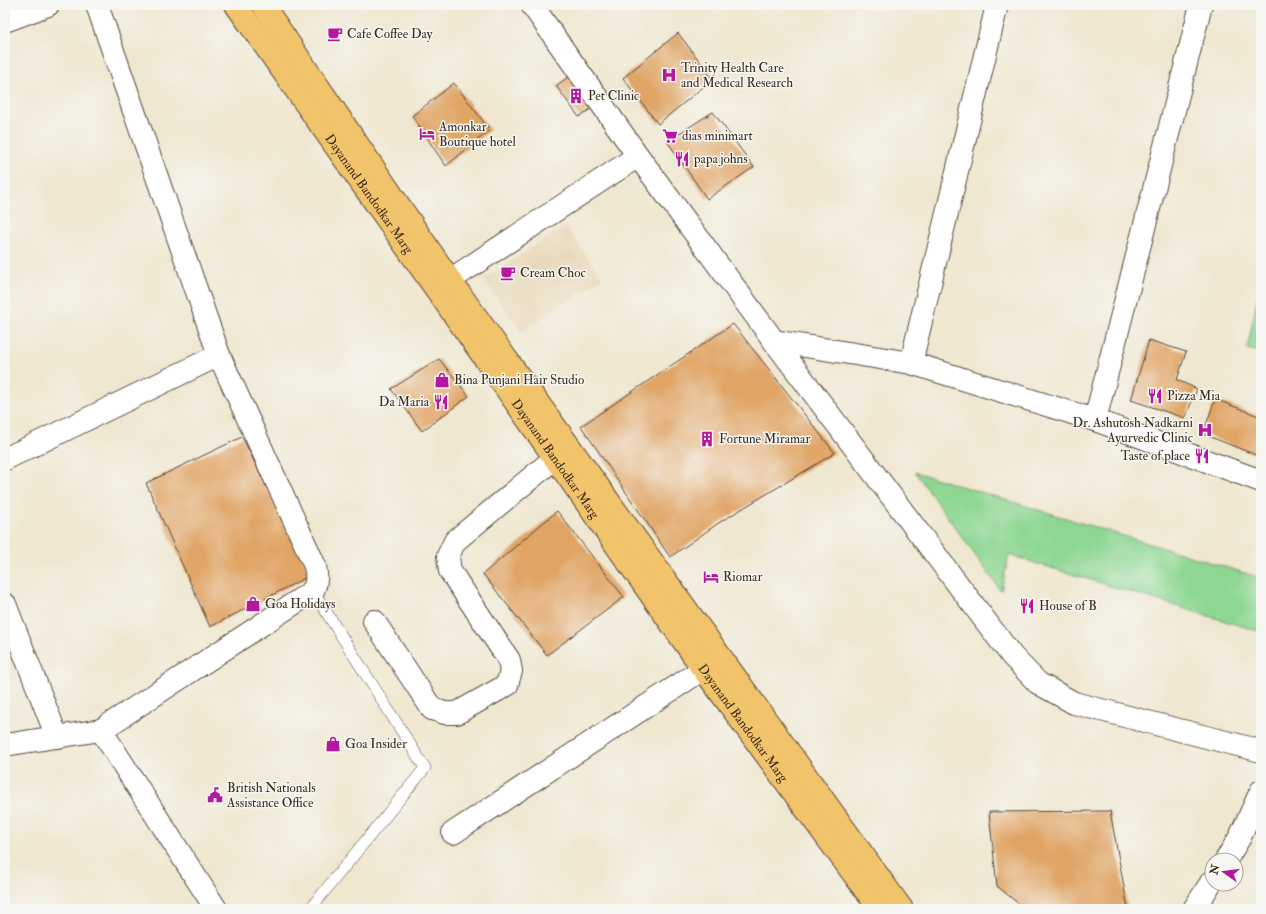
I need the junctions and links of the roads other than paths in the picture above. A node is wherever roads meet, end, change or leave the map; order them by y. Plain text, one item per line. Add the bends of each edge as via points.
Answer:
1 (48, 5) edge
2 (97, 5) edge
3 (236, 5) edge
4 (263, 5) edge
5 (532, 5) edge
6 (997, 5) edge
7 (1201, 5) edge
8 (5, 21) edge
9 (638, 156) junction
10 (450, 280) junction
11 (774, 341) junction
12 (219, 355) junction
13 (911, 363) junction
14 (1095, 420) junction
15 (554, 458) junction
16 (5, 459) edge
17 (1261, 481) edge
18 (313, 591) junction
19 (5, 604) edge
20 (374, 621) dead end
21 (703, 669) junction
22 (101, 730) junction
23 (57, 737) junction
24 (5, 745) edge
25 (1261, 751) edge
26 (1261, 791) edge
27 (453, 833) dead end
28 (1231, 852) edge
29 (1205, 892) edge
30 (216, 909) edge
31 (310, 909) edge
32 (879, 909) edge
33 (902, 909) edge
34 (1194, 909) edge

1 - 8 street
2 - 12 street
3 - 15 main road, Dayanand Bandodkar Marg
4 - 10 main road, Dayanand Bandodkar Marg
5 - 9 street
6 - 13 street
7 - 14 street
9 - 10 street
9 - 11 street
10 - 33 main road, Dayanand Bandodkar Marg
11 - 13 street
11 - 25 street via 1012,656 1038,683 1074,703
12 - 16 street
12 - 18 street via 314,566 317,583
13 - 14 street
14 - 17 street
15 - 20 street via 455,541 448,556 450,571 509,660 511,670 507,685 457,713 432,709
15 - 21 main road, Dayanand Bandodkar Marg
18 - 22 street
18 - 31 lane via 425,768
19 - 23 street
21 - 27 street
21 - 32 main road, Dayanand Bandodkar Marg
22 - 23 street
22 - 30 street
23 - 24 street
26 - 28 street
29 - 34 street

